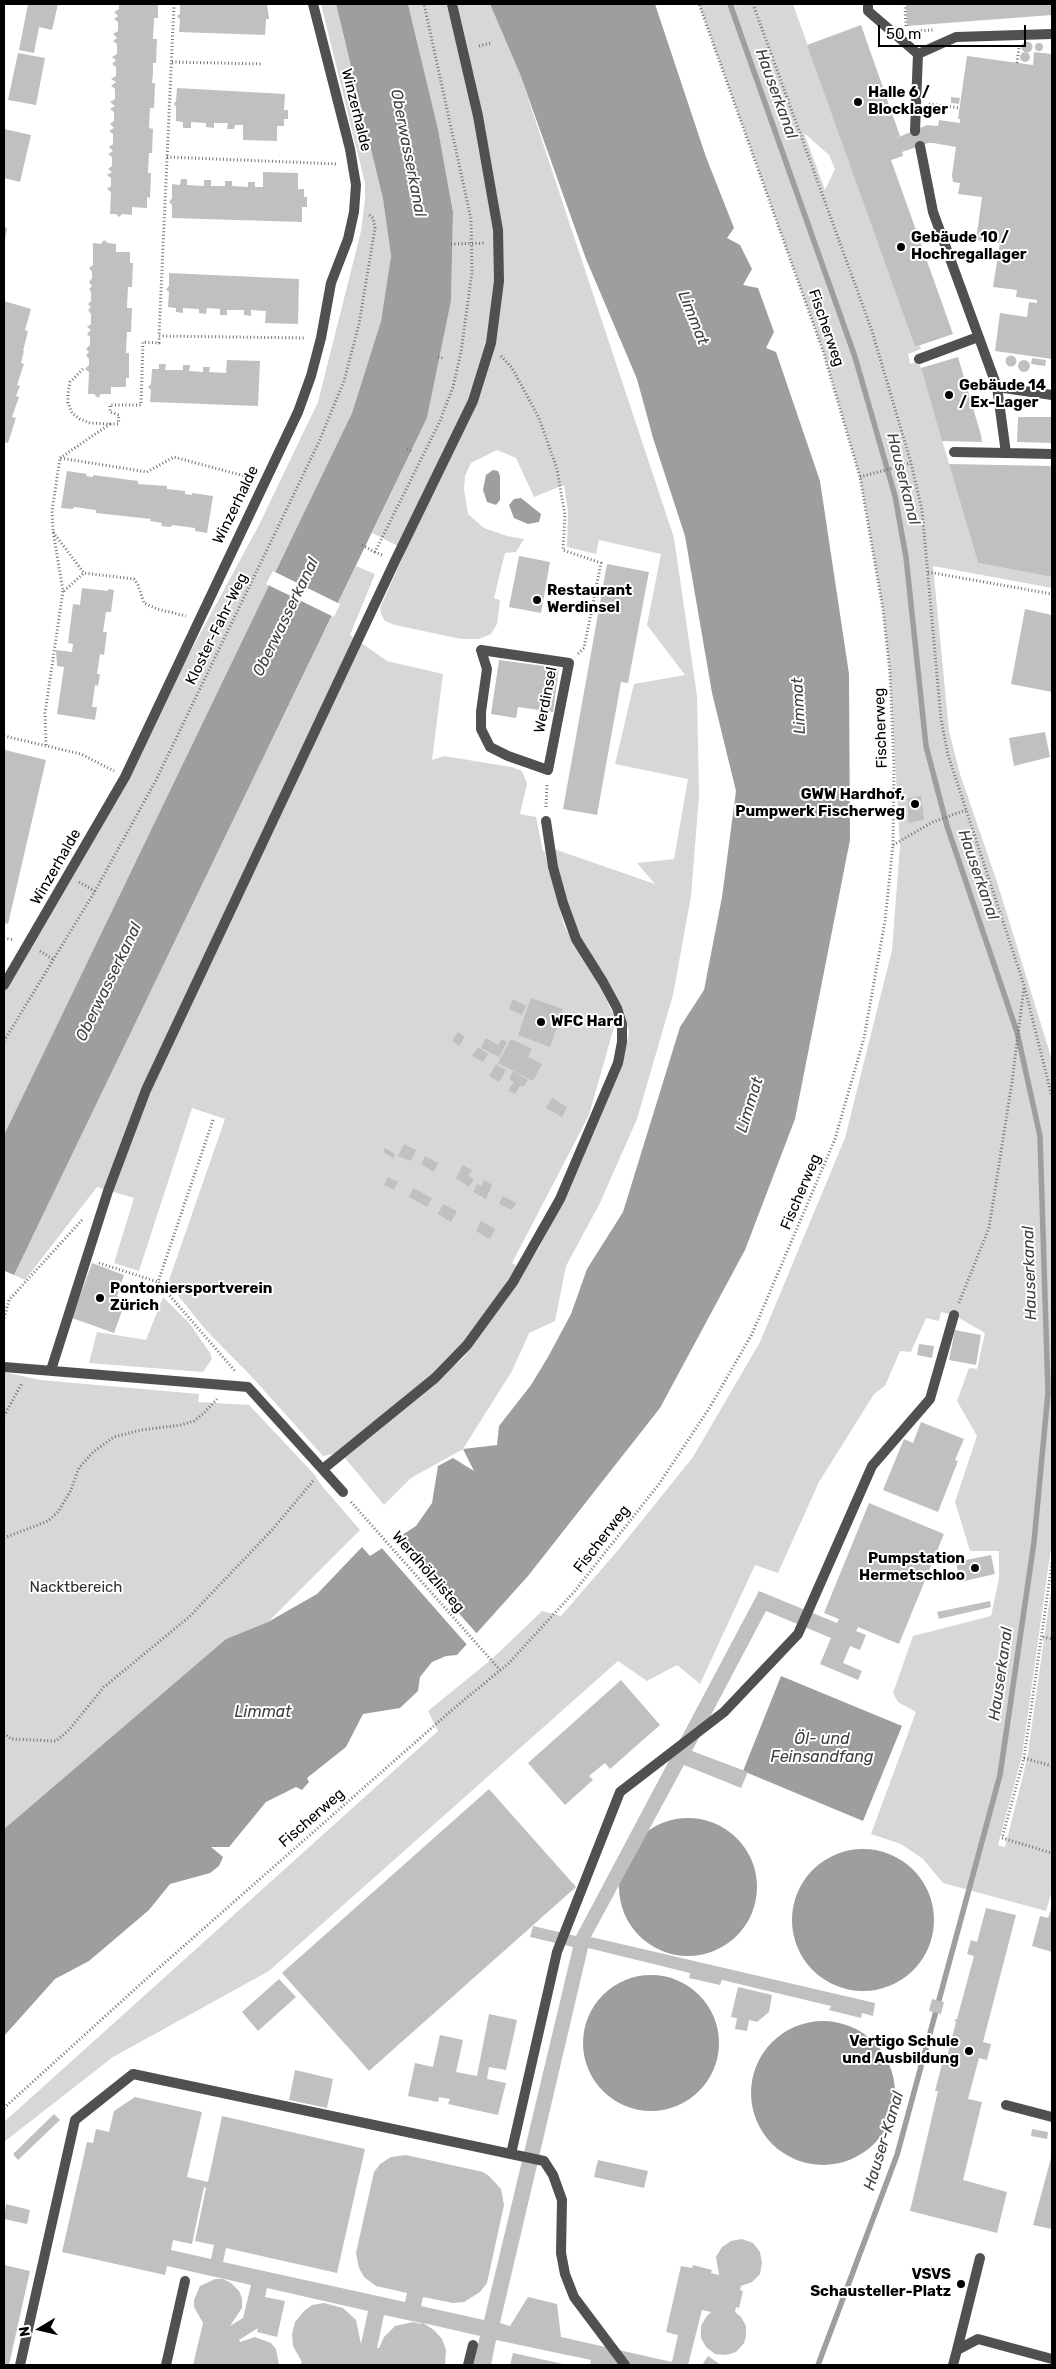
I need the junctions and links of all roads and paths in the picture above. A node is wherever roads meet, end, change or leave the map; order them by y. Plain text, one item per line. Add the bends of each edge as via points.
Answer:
1 (174, 4) edge
2 (313, 4) edge
3 (424, 4) edge
4 (452, 4) edge
5 (699, 4) edge
6 (758, 4) edge
7 (868, 4) edge
8 (753, 5) edge
9 (1052, 34) edge
10 (491, 43) dead end
11 (479, 46) dead end
12 (918, 54) junction
13 (172, 62) junction
14 (263, 64) dead end
15 (928, 104) dead end
16 (960, 108) dead end
17 (915, 131) dead end
18 (920, 146) dead end
19 (167, 157) junction
20 (337, 164) dead end
21 (354, 212) junction
22 (498, 242) junction
23 (472, 243) junction
24 (450, 244) dead end
25 (159, 336) junction
26 (978, 337) junction
27 (321, 338) junction
28 (491, 344) junction
29 (438, 357) dead end
30 (443, 358) dead end
31 (919, 359) dead end
32 (83, 368) dead end
33 (997, 387) junction
34 (1052, 395) edge
35 (110, 424) junction
36 (407, 449) dead end
37 (413, 452) dead end
38 (954, 452) dead end
39 (1006, 453) junction
40 (1052, 454) edge
41 (60, 458) junction
42 (911, 463) junction
43 (860, 477) junction
44 (264, 481) junction
45 (53, 531) junction
46 (362, 545) dead end
47 (376, 552) junction
48 (395, 561) junction
49 (928, 572) junction
50 (84, 573) junction
51 (63, 591) junction
52 (1052, 594) edge
53 (198, 622) junction
54 (570, 663) junction
55 (4, 736) edge
56 (46, 745) junction
57 (548, 770) junction
58 (125, 777) junction
59 (966, 810) junction
60 (546, 821) joint
61 (893, 845) junction
62 (4, 984) edge
63 (1024, 985) junction
64 (4, 1042) edge
65 (1052, 1097) edge
66 (213, 1120) dead end
67 (86, 1216) dead end
68 (109, 1266) dead end
69 (158, 1282) junction
70 (954, 1315) joint
71 (4, 1318) edge
72 (4, 1367) edge
73 (29, 1369) junction
74 (51, 1370) junction
75 (230, 1386) junction
76 (248, 1387) junction
77 (4, 1416) edge
78 (322, 1469) junction
79 (342, 1492) joint
80 (4, 1538) edge
81 (1052, 1563) edge
82 (1043, 1637) junction
83 (1052, 1639) edge
84 (500, 1670) junction
85 (4, 1733) edge
86 (1024, 1758) junction
87 (1052, 1766) edge
88 (1052, 1853) edge
89 (1006, 2105) dead end
90 (4, 2108) edge
91 (1052, 2117) edge
92 (511, 2154) junction
93 (980, 2258) dead end
94 (185, 2281) dead end
95 (473, 2346) dead end
96 (957, 2350) junction
97 (1052, 2359) edge
98 (20, 2365) edge
99 (166, 2365) edge
100 (468, 2365) edge
101 (625, 2365) edge
102 (953, 2365) edge

1 - 13 path
2 - 21 street, Winzerhalde via 354,167
3 - 23 path via 471,219
4 - 22 street via 478,116
5 - 43 path, Fischerweg via 823,351
6 - 8 path
7 - 12 street via 868,11
8 - 42 path via 872,331
9 - 12 street via 956,37
10 - 11 path
12 - 17 street
13 - 14 path
13 - 19 path
15 - 16 path
18 - 26 street via 933,212
19 - 20 path
19 - 25 path
21 - 27 street, Winzerhalde via 348,239 331,283
21 - 64 path, Kloster-Fahr-Weg via 367,213 373,218 375,228 370,268 360,324 344,381 318,444 155,782 95,891
22 - 23 path
22 - 28 street via 499,280
23 - 24 path
23 - 47 path via 472,272 452,387 440,421
25 - 27 path
25 - 35 path via 159,343 143,342 141,404 110,405 110,412 119,415 118,424
26 - 31 street
26 - 33 street
27 - 44 street, Winzerhalde via 312,376 298,412
28 - 48 street via 473,401
28 - 54 path via 512,368 539,418 557,469 565,515 563,550 601,563 584,648
29 - 30 path
32 - 35 path via 70,382 68,403 72,412 90,423
33 - 34 street
33 - 39 street
35 - 41 path
36 - 37 path
38 - 39 street
39 - 40 street
41 - 44 path via 147,472 174,457
41 - 45 path via 52,512
42 - 43 path
42 - 49 path via 922,510
43 - 61 path, Fischerweg via 883,610 890,674
44 - 53 street, Winzerhalde
45 - 50 path
45 - 51 path
46 - 47 path
47 - 48 path
48 - 74 street via 146,1090 108,1190
49 - 52 path
49 - 59 path via 941,719 948,755
50 - 51 path
50 - 53 path via 134,579 144,603
51 - 56 path via 46,713
53 - 58 street, Winzerhalde
54 - 57 street, Werdinsel
54 - 57 street, Werdinsel via 481,650 487,669 481,729 490,747
55 - 56 path
56 - 58 path via 82,754
57 - 60 path
58 - 62 street, Winzerhalde
59 - 61 path via 933,822
59 - 63 path
60 - 78 street via 553,867 569,921 576,939 617,1008 622,1024 618,1063 560,1199 513,1282 467,1346 435,1378
61 - 84 path, Fischerweg via 885,921 864,1038 835,1140 752,1334 710,1407 628,1525 574,1592
63 - 65 path
63 - 70 path via 989,1228
66 - 69 path
67 - 71 path via 9,1300
68 - 69 path
69 - 76 path
70 - 92 street via 930,1399 872,1466 798,1634 724,1712 620,1792 557,1952
72 - 73 street
73 - 74 street
73 - 77 path
74 - 75 street
75 - 76 street
75 - 80 path via 194,1421 114,1437 93,1452 80,1468 58,1512 48,1520
76 - 78 street
78 - 79 street
78 - 85 path via 272,1530 189,1618 104,1687 56,1742 11,1739
79 - 84 path, Werdhölzlisteg
81 - 82 path
82 - 83 path
82 - 86 path
84 - 90 path, Fischerweg
86 - 87 path
86 - 88 path via 1002,1838
89 - 91 street
92 - 98 street via 133,2074 75,2120
92 - 101 street via 544,2161 553,2175 562,2200 561,2253 565,2274 578,2303
93 - 96 street
94 - 99 street
95 - 100 street
96 - 97 street via 978,2339
96 - 102 street

